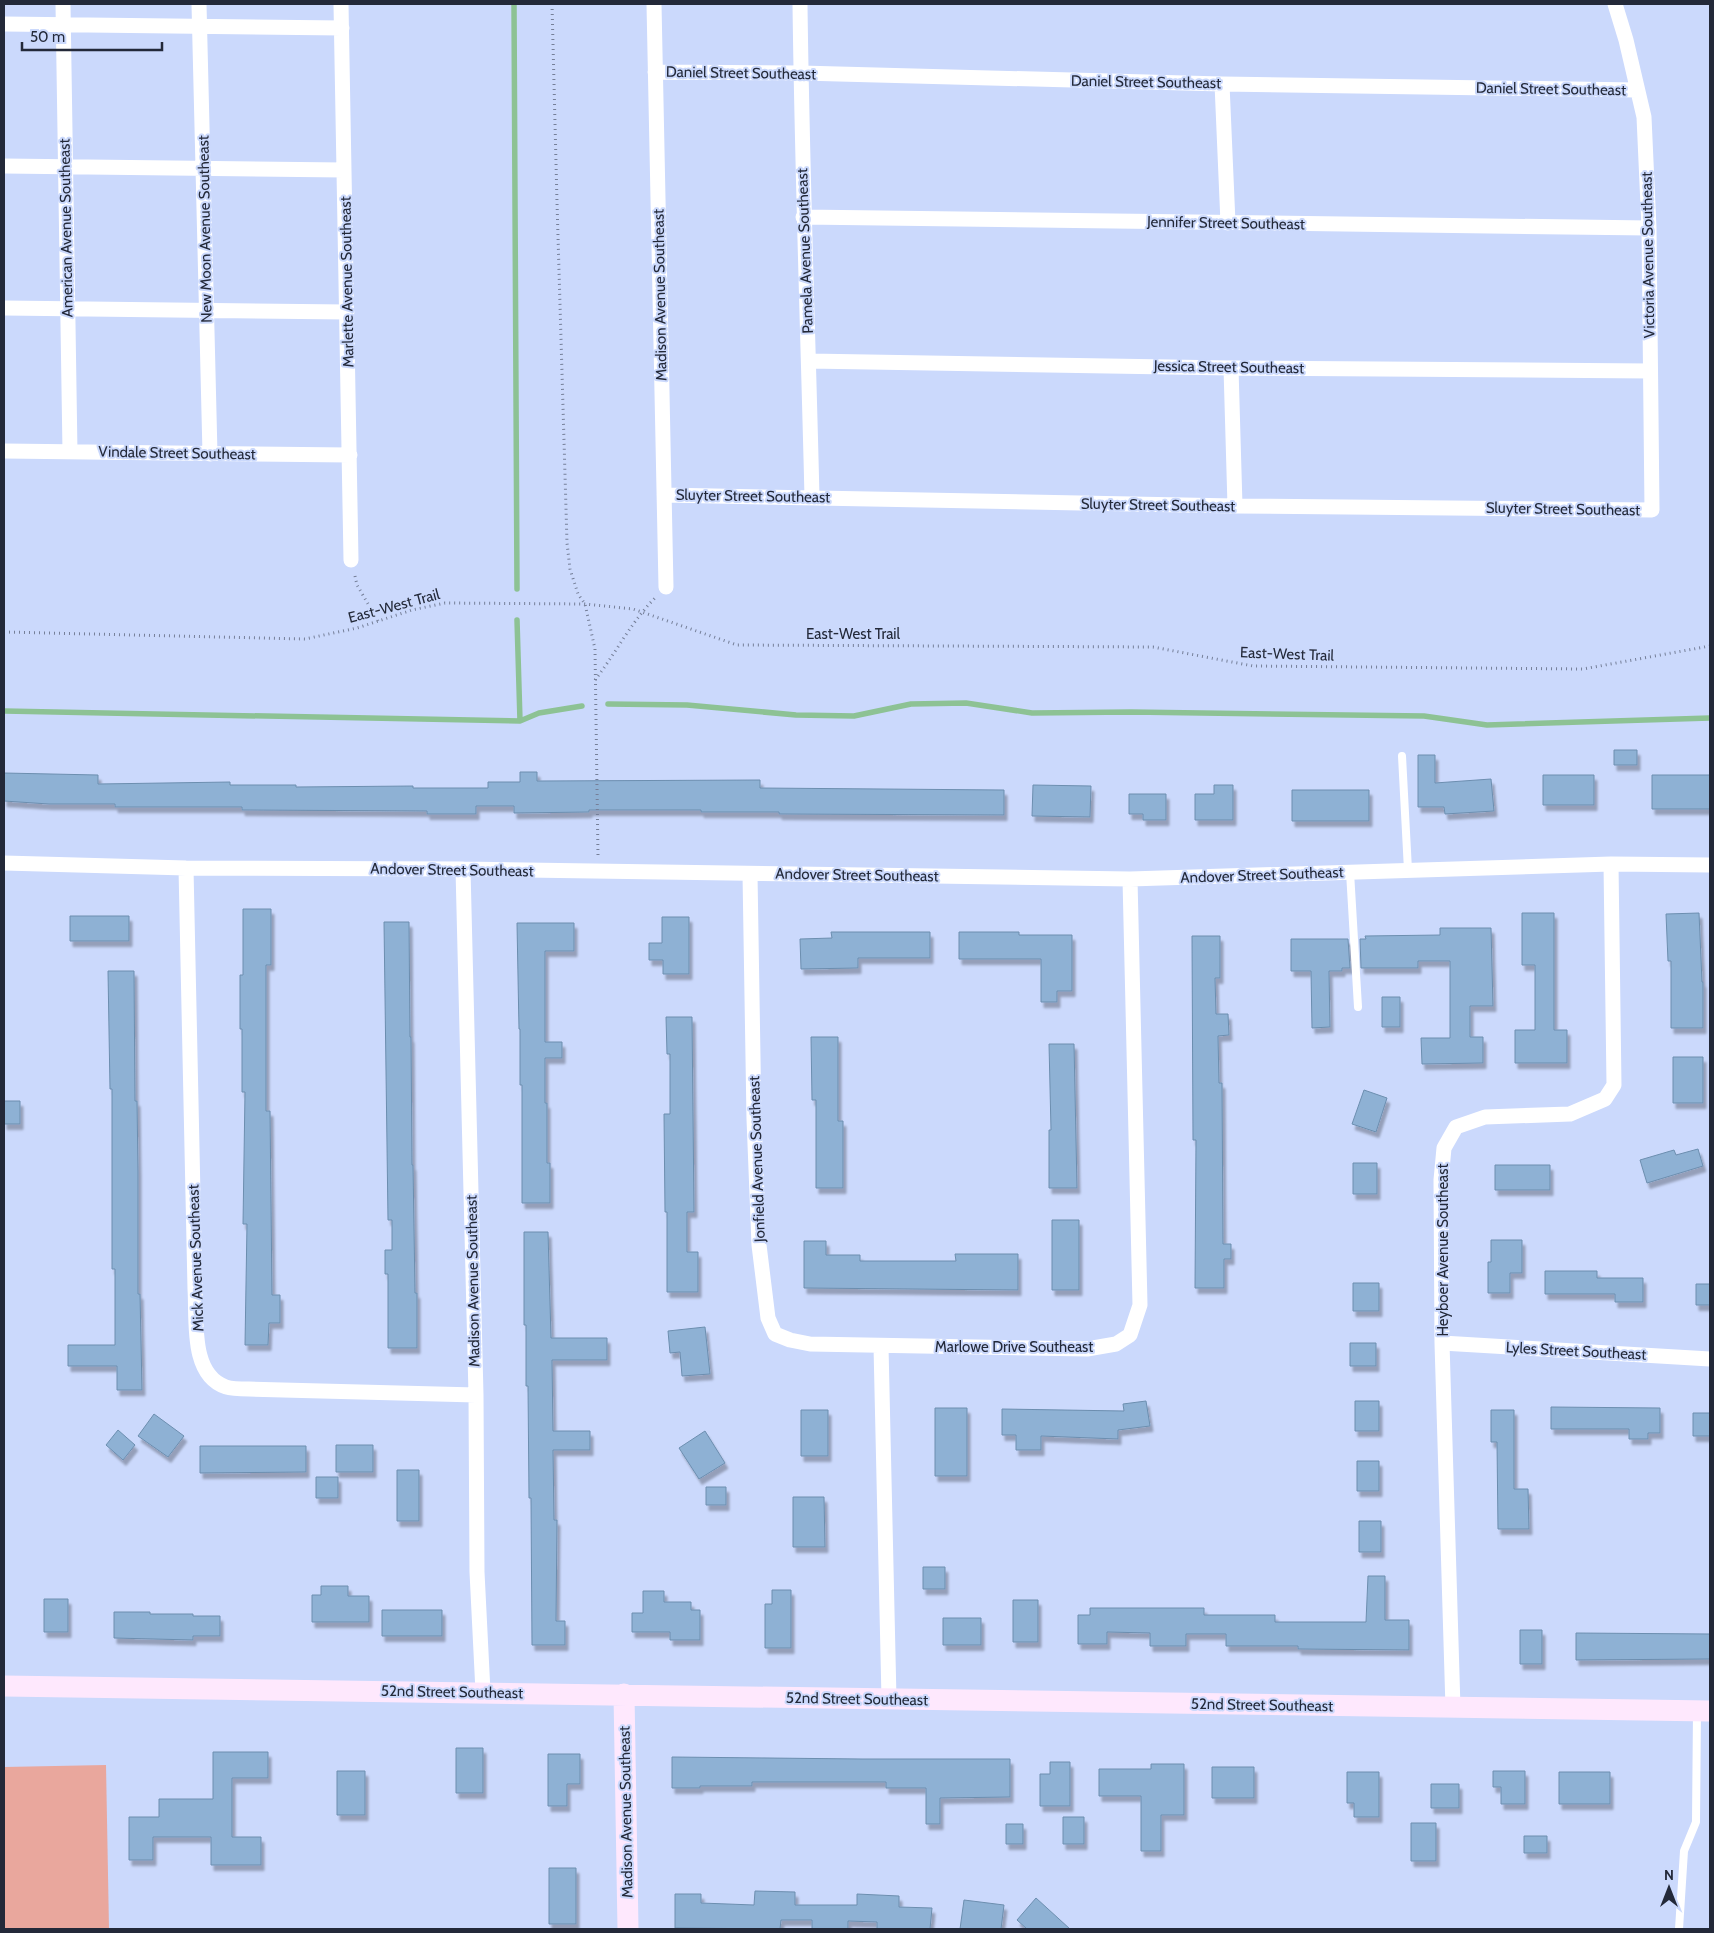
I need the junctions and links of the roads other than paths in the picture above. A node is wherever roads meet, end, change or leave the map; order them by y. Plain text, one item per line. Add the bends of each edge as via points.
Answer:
1 (63, 4) edge
2 (199, 4) edge
3 (341, 4) edge
4 (654, 4) edge
5 (800, 4) edge
6 (1615, 4) edge
7 (4, 24) edge
8 (63, 24) junction
9 (200, 26) junction
10 (342, 28) junction
11 (655, 72) junction
12 (801, 73) junction
13 (1222, 84) junction
14 (1637, 90) junction
15 (4, 166) edge
16 (65, 166) junction
17 (204, 168) junction
18 (344, 170) junction
19 (803, 217) junction
20 (1228, 223) junction
21 (1649, 228) junction
22 (4, 308) edge
23 (68, 309) junction
24 (207, 310) junction
25 (347, 312) junction
26 (809, 361) junction
27 (1231, 368) junction
28 (1650, 371) junction
29 (4, 451) edge
30 (70, 452) junction
31 (210, 454) junction
32 (350, 455) junction
33 (664, 495) junction
34 (812, 497) junction
35 (1234, 506) junction
36 (1652, 510) joint
37 (351, 560) road end
38 (666, 587) road end
39 (1402, 756) dead end
40 (4, 863) edge
41 (1610, 864) junction
42 (1710, 865) edge
43 (186, 868) junction
44 (463, 870) junction
45 (1408, 870) junction
46 (1350, 872) junction
47 (750, 874) junction
48 (1130, 879) junction
49 (1358, 1007) dead end
50 (1442, 1343) junction
51 (881, 1346) junction
52 (1710, 1359) edge
53 (476, 1395) junction
54 (4, 1686) edge
55 (484, 1692) junction
56 (624, 1694) junction
57 (889, 1700) junction
58 (1453, 1708) junction
59 (1704, 1711) edge
60 (628, 1929) edge
61 (1679, 1929) edge

1 - 8 street, American Avenue Southeast
2 - 9 street, New Moon Avenue Southeast
3 - 10 street, Marlette Avenue Southeast
4 - 11 street, Madison Avenue Southeast
5 - 12 street, Pamela Avenue Southeast
6 - 14 street, Victoria Avenue Southeast
7 - 8 street
8 - 9 street
8 - 16 street, American Avenue Southeast
9 - 10 street
9 - 17 street, New Moon Avenue Southeast
10 - 18 street, Marlette Avenue Southeast
11 - 12 street, Daniel Street Southeast
11 - 33 street, Madison Avenue Southeast
12 - 13 street, Daniel Street Southeast
12 - 19 street, Pamela Avenue Southeast
13 - 14 street, Daniel Street Southeast
13 - 20 street
14 - 21 street, Victoria Avenue Southeast via 1644,116
15 - 16 street
16 - 17 street
16 - 23 street, American Avenue Southeast
17 - 18 street
17 - 24 street, New Moon Avenue Southeast
18 - 25 street, Marlette Avenue Southeast
19 - 20 street, Jennifer Street Southeast
19 - 26 street, Pamela Avenue Southeast
20 - 21 street, Jennifer Street Southeast
21 - 28 street, Victoria Avenue Southeast
22 - 23 street
23 - 24 street
23 - 30 street, American Avenue Southeast
24 - 25 street
24 - 31 street, New Moon Avenue Southeast
25 - 32 street, Marlette Avenue Southeast
26 - 27 street, Jessica Street Southeast
26 - 34 street, Pamela Avenue Southeast
27 - 28 street, Jessica Street Southeast
27 - 35 street
28 - 36 street, Victoria Avenue Southeast
29 - 30 street, Vindale Street Southeast
30 - 31 street, Vindale Street Southeast
31 - 32 street, Vindale Street Southeast
32 - 37 street, Marlette Avenue Southeast
33 - 34 street, Sluyter Street Southeast
33 - 38 street, Madison Avenue Southeast
34 - 35 street, Sluyter Street Southeast
35 - 36 street, Sluyter Street Southeast
39 - 45 lane
40 - 43 street, Andover Street Southeast
41 - 42 street, Andover Street Southeast
41 - 45 street, Andover Street Southeast
41 - 50 street, Heyboer Avenue Southeast via 1614,1085 1605,1099 1570,1114 1485,1117 1456,1127 1444,1148 1441,1180
43 - 44 street, Andover Street Southeast
43 - 53 street, Mick Avenue Southeast via 195,1290 199,1358 208,1377 226,1387 249,1389
44 - 47 street, Andover Street Southeast
44 - 53 street, Madison Avenue Southeast
45 - 46 street, Andover Street Southeast
46 - 48 street, Andover Street Southeast
46 - 49 lane
47 - 48 street, Andover Street Southeast
47 - 51 street, Jonfield Avenue Southeast via 757,1206 768,1318 775,1334 790,1340 810,1344
48 - 51 street, Marlowe Drive Southeast via 1140,1305 1130,1335 1116,1344 1087,1349
50 - 52 street, Lyles Street Southeast
50 - 58 street, Heyboer Avenue Southeast
51 - 57 street
53 - 55 street, Madison Avenue Southeast via 477,1572
54 - 55 main road, 52nd Street Southeast
55 - 56 main road, 52nd Street Southeast
56 - 57 main road, 52nd Street Southeast
56 - 60 main road, Madison Avenue Southeast
57 - 58 main road, 52nd Street Southeast
58 - 59 main road, 52nd Street Southeast
59 - 61 lane via 1696,1822 1684,1851

